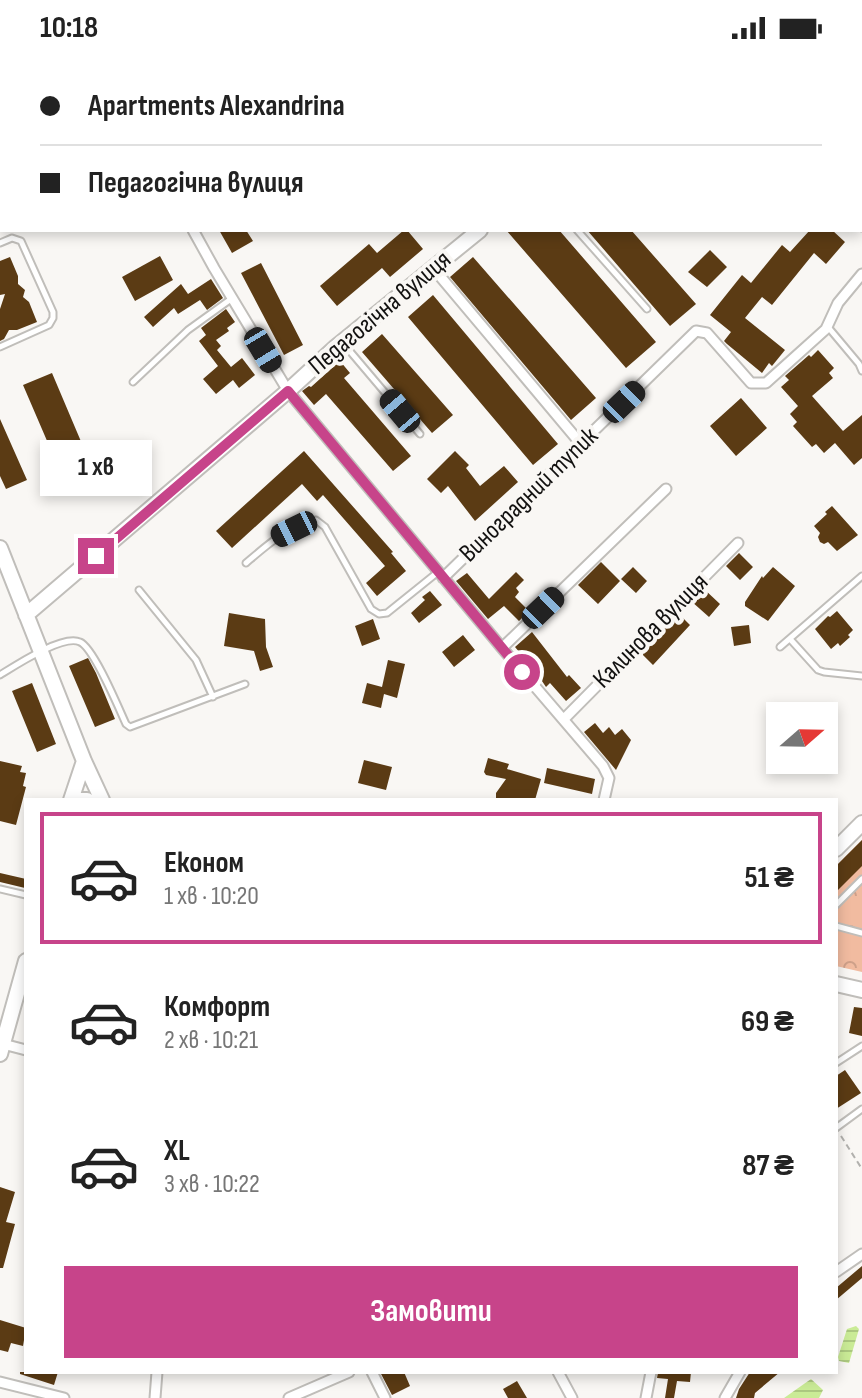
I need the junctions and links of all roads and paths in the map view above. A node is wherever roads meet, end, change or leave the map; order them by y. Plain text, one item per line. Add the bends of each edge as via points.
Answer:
1 (194, 232) edge
2 (478, 232) edge
3 (579, 232) edge
4 (0, 243) edge
5 (434, 269) junction
6 (862, 274) edge
7 (232, 299) junction
8 (647, 309) dead end
9 (827, 326) junction
10 (342, 343) junction
11 (0, 347) edge
12 (862, 371) edge
13 (133, 382) dead end
14 (288, 391) junction
15 (420, 434) dead end
16 (581, 444) junction
17 (666, 489) dead end
18 (738, 543) dead end
19 (0, 548) edge
20 (246, 563) dead end
21 (441, 575) junction
22 (862, 576) edge
23 (139, 590) dead end
24 (26, 615) junction
25 (790, 639) junction
26 (780, 647) dead end
27 (502, 648) junction
28 (42, 650) junction
29 (0, 675) edge
30 (862, 676) edge
31 (245, 684) dead end
32 (213, 697) junction
33 (564, 719) junction
34 (84, 761) junction
35 (72, 798) edge
36 (101, 798) edge
37 (604, 798) edge
38 (862, 823) edge
39 (838, 847) edge
40 (862, 879) edge
41 (0, 889) edge
42 (24, 895) edge
43 (838, 903) edge
44 (838, 927) edge
45 (862, 933) edge
46 (24, 968) edge
47 (838, 984) edge
48 (862, 990) edge
49 (862, 1046) edge
50 (1, 1049) edge
51 (24, 1050) edge
52 (838, 1062) edge
53 (862, 1109) edge
54 (838, 1127) edge
55 (838, 1132) edge
56 (862, 1169) edge
57 (862, 1254) edge
58 (838, 1271) edge
59 (157, 1374) edge
60 (344, 1374) edge
61 (373, 1374) edge
62 (559, 1374) edge
63 (651, 1374) edge
64 (739, 1374) edge
65 (0, 1382) edge
66 (64, 1398) edge
67 (155, 1398) edge
68 (289, 1398) edge
69 (385, 1398) edge
70 (572, 1398) edge
71 (646, 1398) edge
72 (725, 1398) edge

1 - 7 street
2 - 5 street, Педагогічна вулиця
3 - 8 lane
4 - 11 lane via 21,241 53,318 49,325
5 - 10 street, Педагогічна вулиця
5 - 16 street
6 - 9 street
7 - 13 lane via 188,330
7 - 14 street
9 - 12 lane
9 - 16 street, Виноградний тупик via 766,383 751,383 707,333 696,331
10 - 14 street, Педагогічна вулиця
10 - 15 lane
14 - 21 street
14 - 24 street, Педагогічна вулиця
16 - 21 street, Виноградний тупик
17 - 27 street
18 - 33 street, Калинова вулиця
19 - 24 street
20 - 21 lane via 278,537 316,520 379,614
21 - 27 street
22 - 25 lane
23 - 32 lane via 196,660
24 - 28 street
25 - 26 lane
25 - 30 lane via 818,670
27 - 33 street
28 - 29 lane
28 - 32 lane via 72,641 84,645 130,727
28 - 34 street
31 - 32 lane
33 - 37 street via 603,766 609,778
34 - 35 street
34 - 36 street
38 - 39 street
40 - 43 lane
41 - 42 lane
44 - 45 lane
46 - 50 street
47 - 48 street
49 - 52 lane
50 - 51 street
53 - 54 lane
55 - 56 path
57 - 58 street
59 - 67 street
60 - 68 street
61 - 69 street
62 - 70 street
63 - 71 street
64 - 72 street
65 - 66 street

